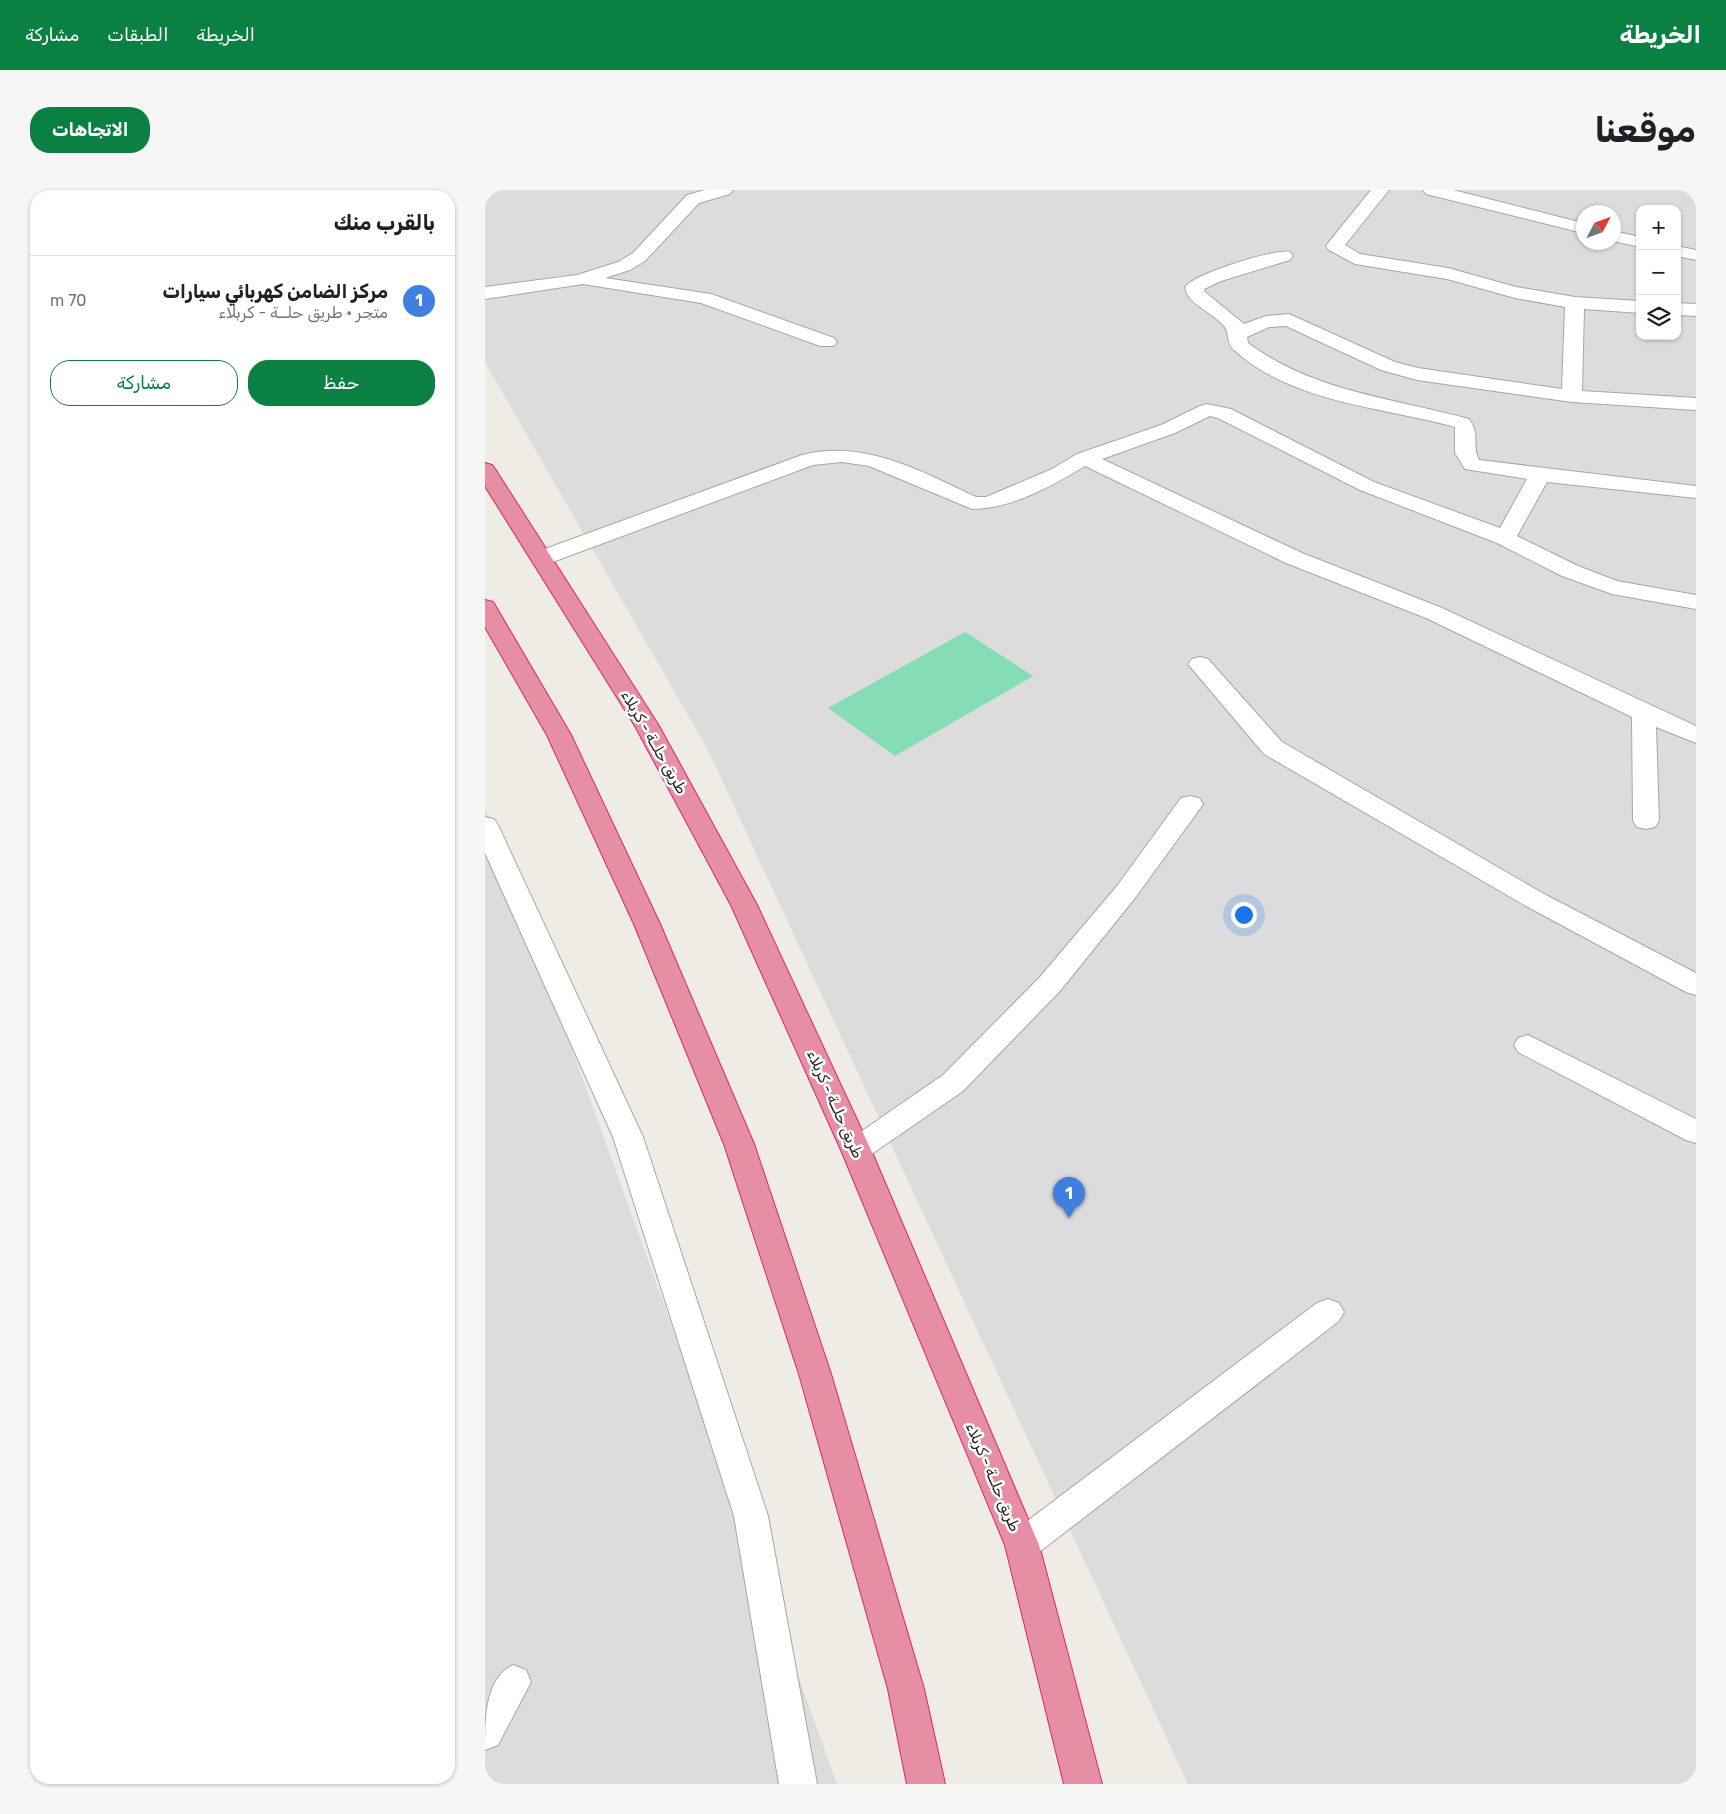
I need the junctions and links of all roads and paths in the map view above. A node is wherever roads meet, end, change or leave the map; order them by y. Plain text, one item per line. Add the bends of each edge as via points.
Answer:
1 (724, 190) edge
2 (1380, 190) edge
3 (1432, 190) edge
4 (1576, 226) edge
5 (1621, 238) edge
6 (1636, 241) edge
7 (1681, 252) edge
8 (1696, 255) edge
9 (1284, 256) dead end
10 (579, 280) junction
11 (485, 293) edge
12 (1575, 303) junction
13 (1636, 307) edge
14 (1681, 309) edge
15 (1696, 310) edge
16 (1237, 334) junction
17 (827, 342) dead end
18 (1572, 396) junction
19 (1696, 404) edge
20 (1084, 458) junction
21 (485, 469) edge
22 (1540, 475) junction
23 (1696, 492) edge
24 (1505, 538) junction
25 (542, 558) junction
26 (1696, 602) edge
27 (485, 607) edge
28 (1200, 664) dead end
29 (1643, 713) junction
30 (1696, 736) edge
31 (1190, 804) dead end
32 (1646, 820) dead end
33 (485, 825) edge
34 (1696, 985) edge
35 (1528, 1045) dead end
36 (1696, 1132) edge
37 (856, 1150) junction
38 (1327, 1312) dead end
39 (1022, 1545) junction
40 (513, 1682) dead end
41 (485, 1732) edge
42 (797, 1784) edge
43 (926, 1784) edge
44 (1083, 1784) edge

1 - 10 street via 693,199 639,257 624,266
2 - 12 street via 1335,246 1355,258 1449,274 1515,292
3 - 4 street
5 - 6 street
7 - 8 street
9 - 16 street via 1214,277 1194,287 1195,294 1235,325
10 - 11 street
10 - 17 street via 704,298
12 - 13 street
12 - 18 street
14 - 15 street
16 - 18 street via 1265,322 1289,320 1388,366 1417,374
16 - 22 street via 1239,345 1282,375 1332,391 1462,423 1466,429 1465,455 1472,465
18 - 19 street
20 - 24 street via 1168,429 1207,410 1224,413 1367,486
20 - 25 street via 1059,473 986,503 972,503 881,465 849,456 828,456 809,460
20 - 29 street via 1294,558 1435,613
21 - 25 highway, طريق حلــة - كربلاء
22 - 23 street
22 - 24 street
24 - 26 street via 1570,571 1612,587
25 - 37 highway, طريق حلــة - كربلاء via 647,726 745,905
27 - 43 highway via 559,735 647,924 739,1144 815,1374 906,1689
28 - 34 street via 1273,748 1535,900
29 - 30 street
29 - 32 street
31 - 37 street via 1126,892 1049,984 953,1083
33 - 42 street via 631,1146 751,1516
35 - 36 street
37 - 39 highway, طريق حلــة - كربلاء
38 - 39 street
39 - 44 highway, طريق حلــة - كربلاء
40 - 41 street

